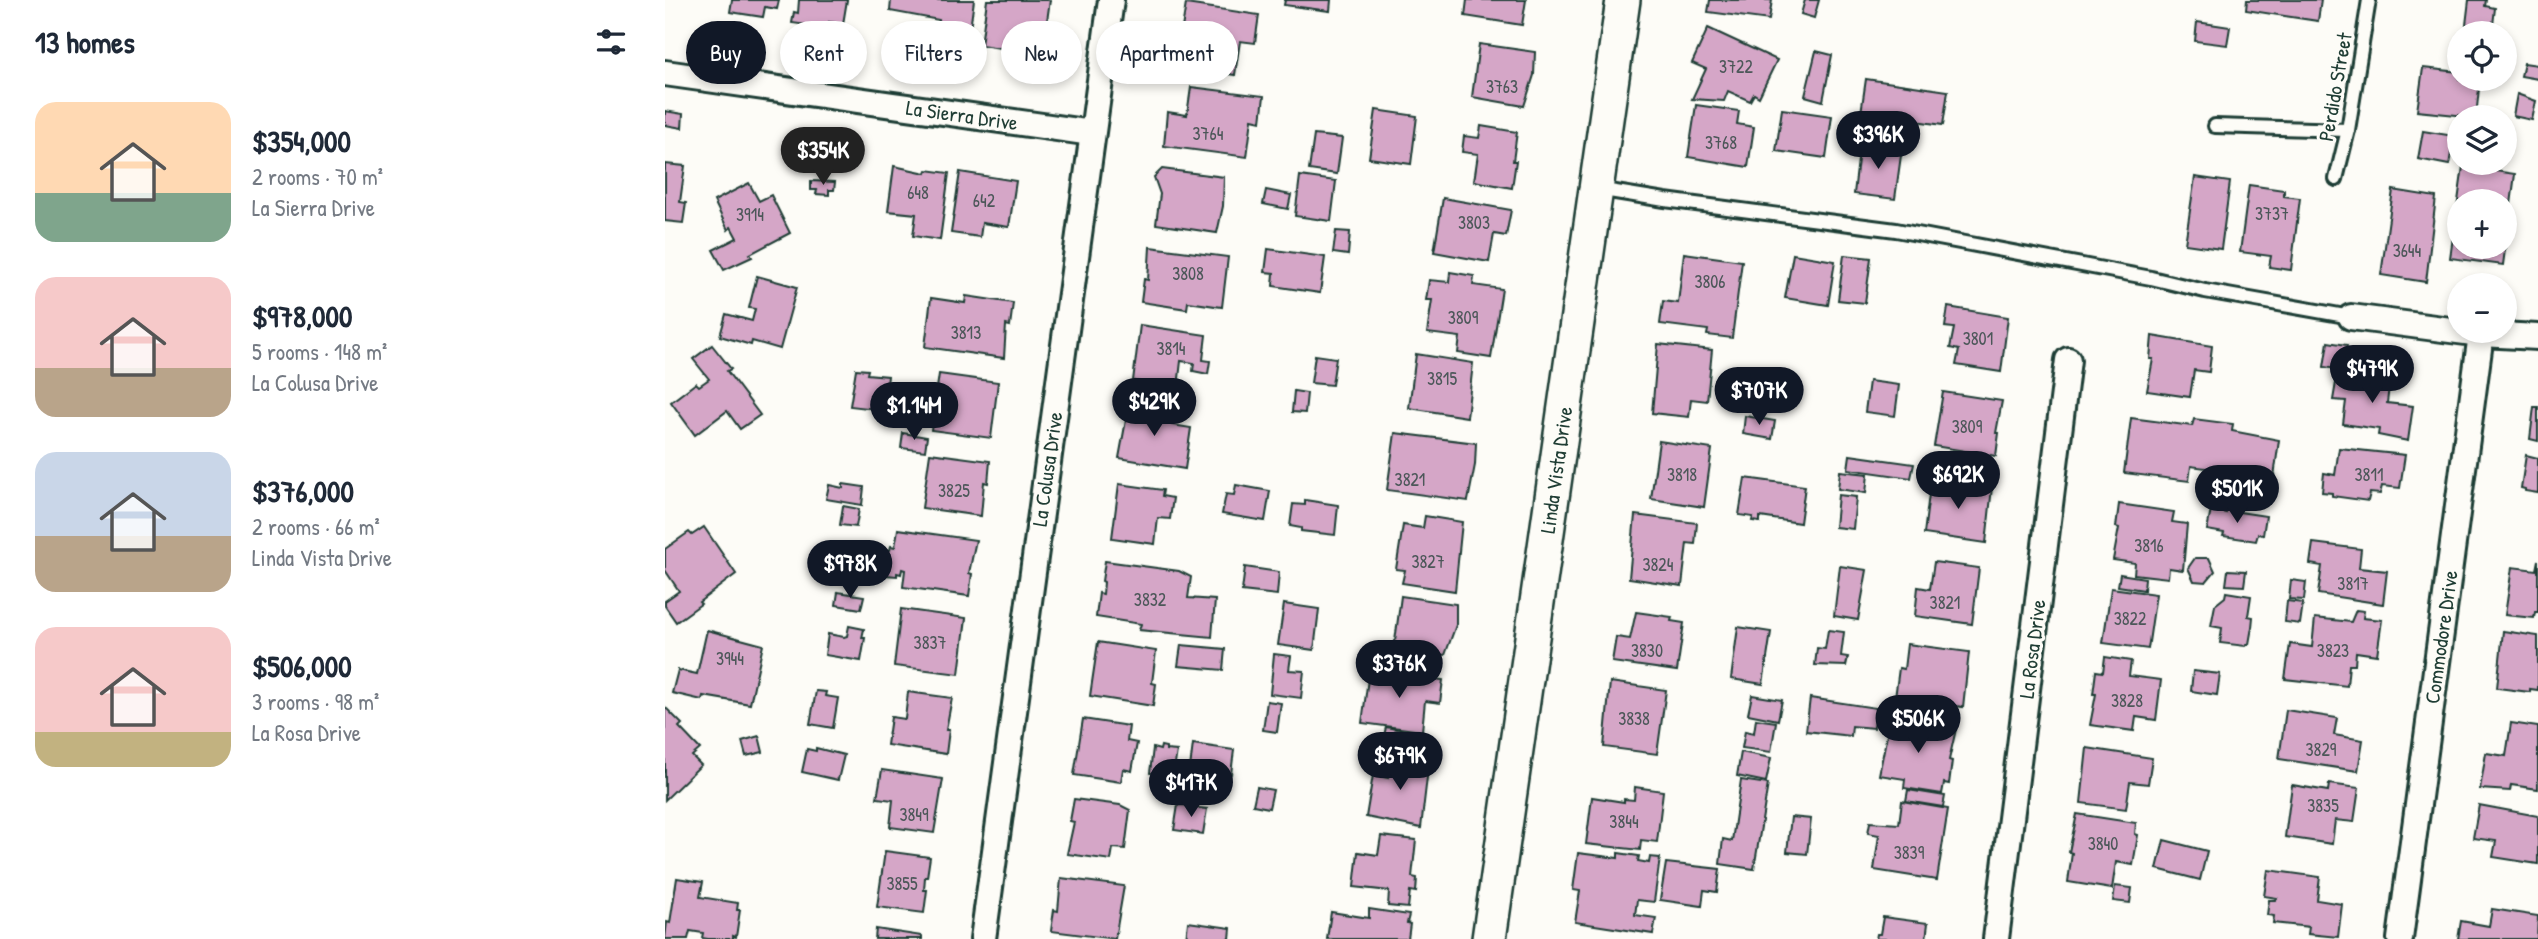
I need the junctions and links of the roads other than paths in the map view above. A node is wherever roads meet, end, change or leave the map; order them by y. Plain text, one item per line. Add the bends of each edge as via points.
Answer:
1 (1111, 0) edge
2 (1623, 0) edge
3 (2369, 0) edge
4 (665, 73) edge
5 (2215, 126) dead end
6 (2349, 130) junction
7 (1092, 133) junction
8 (2336, 180) dead end
9 (1597, 189) junction
10 (2351, 317) joint
11 (2447, 330) edge
12 (2517, 336) edge
13 (2538, 337) edge
14 (2480, 343) edge
15 (2069, 360) dead end
16 (983, 939) edge
17 (1489, 939) edge
18 (1996, 939) edge
19 (2400, 939) edge

1 - 7 street, La Colusa Drive
2 - 9 main road, Linda Vista Drive
3 - 6 lane, Perdido Street
4 - 7 street, La Sierra Drive
5 - 6 lane
6 - 8 lane, Perdido Street
7 - 16 street, La Colusa Drive
9 - 10 lane via 1896,230
9 - 17 main road, Linda Vista Drive
10 - 11 street
12 - 13 street
14 - 19 street, Commodore Drive
15 - 18 street, La Rosa Drive

